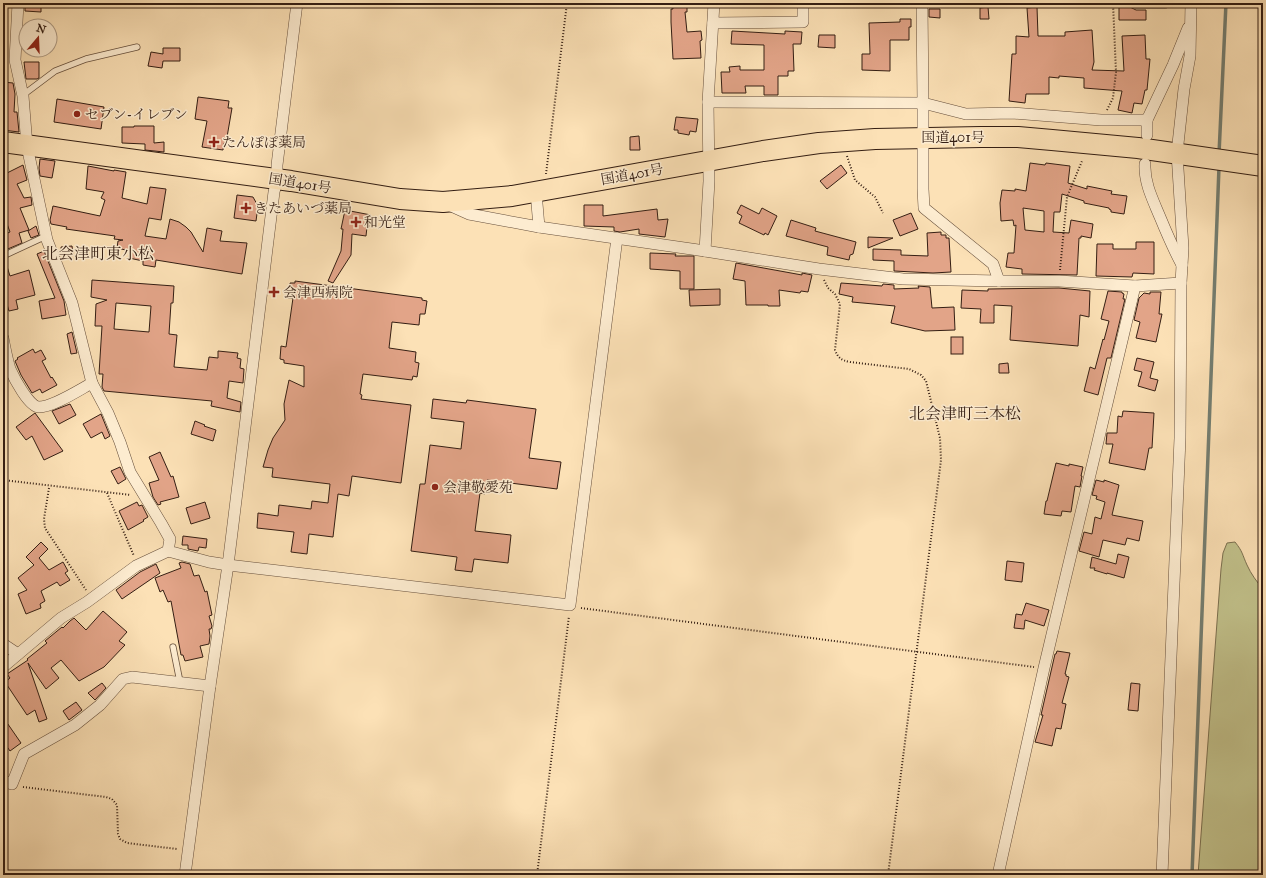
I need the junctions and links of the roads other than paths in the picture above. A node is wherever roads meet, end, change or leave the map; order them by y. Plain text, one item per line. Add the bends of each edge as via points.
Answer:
1 (18, 3) edge
2 (297, 3) edge
3 (714, 3) edge
4 (802, 3) edge
5 (922, 3) edge
6 (1136, 3) edge
7 (1164, 3) edge
8 (1191, 3) edge
9 (1191, 19) junction
10 (713, 23) junction
11 (138, 47) dead end
12 (23, 96) junction
13 (708, 102) junction
14 (923, 103) junction
15 (1147, 120) junction
16 (1147, 134) dead end
17 (923, 137) junction
18 (3, 142) edge
19 (27, 146) junction
20 (1183, 154) junction
21 (709, 161) junction
22 (1145, 164) dead end
23 (1263, 166) edge
24 (277, 180) junction
25 (540, 192) junction
26 (443, 202) junction
27 (539, 227) junction
28 (46, 236) junction
29 (617, 238) junction
30 (706, 251) junction
31 (3, 256) edge
32 (1182, 266) junction
33 (999, 281) junction
34 (1181, 283) junction
35 (1135, 286) junction
36 (3, 338) edge
37 (92, 383) junction
38 (168, 551) junction
39 (228, 565) junction
40 (3, 644) edge
41 (173, 647) dead end
42 (18, 654) junction
43 (3, 667) edge
44 (180, 682) junction
45 (210, 686) junction
46 (7, 783) edge
47 (185, 875) edge
48 (998, 875) edge
49 (1162, 875) edge

1 - 12 street via 15,60
2 - 24 street
3 - 10 street
4 - 10 street via 803,22
5 - 14 street
6 - 7 street
8 - 9 street
9 - 15 street via 1174,65
9 - 20 street via 1190,56 1184,89
10 - 13 street
11 - 12 lane via 86,59 56,72
12 - 19 street
13 - 14 street
13 - 21 street
14 - 15 street via 966,114 1012,113 1101,120
14 - 17 street
15 - 16 street
17 - 20 highway, 国道401号 via 1025,138 1102,143
17 - 21 highway, 国道401号 via 843,141 762,151
17 - 33 street via 924,208 993,264
18 - 19 highway, 国道401号
19 - 24 highway, 国道401号
19 - 28 street
20 - 23 highway, 国道401号
20 - 32 street
21 - 25 highway, 国道401号
21 - 30 street
22 - 32 street via 1149,191
24 - 26 highway, 国道401号 via 400,199
24 - 39 street
25 - 26 highway, 国道401号
25 - 27 street
26 - 27 street via 469,214
27 - 29 street
28 - 31 lane
28 - 37 street via 72,303
29 - 30 street
29 - 39 street via 570,605
30 - 33 street via 903,279
32 - 34 street
33 - 35 street via 1059,281
34 - 35 street
34 - 49 street via 1180,445
35 - 48 street via 1044,668
36 - 37 street via 10,368 32,405 38,408 50,406
37 - 38 street via 108,413 130,472 170,539
38 - 39 street
38 - 42 street via 140,564 61,618
39 - 45 street
40 - 42 street
41 - 44 lane
42 - 43 street
44 - 45 street
44 - 46 street via 132,677 123,679 100,705 75,725 24,754
45 - 47 street

